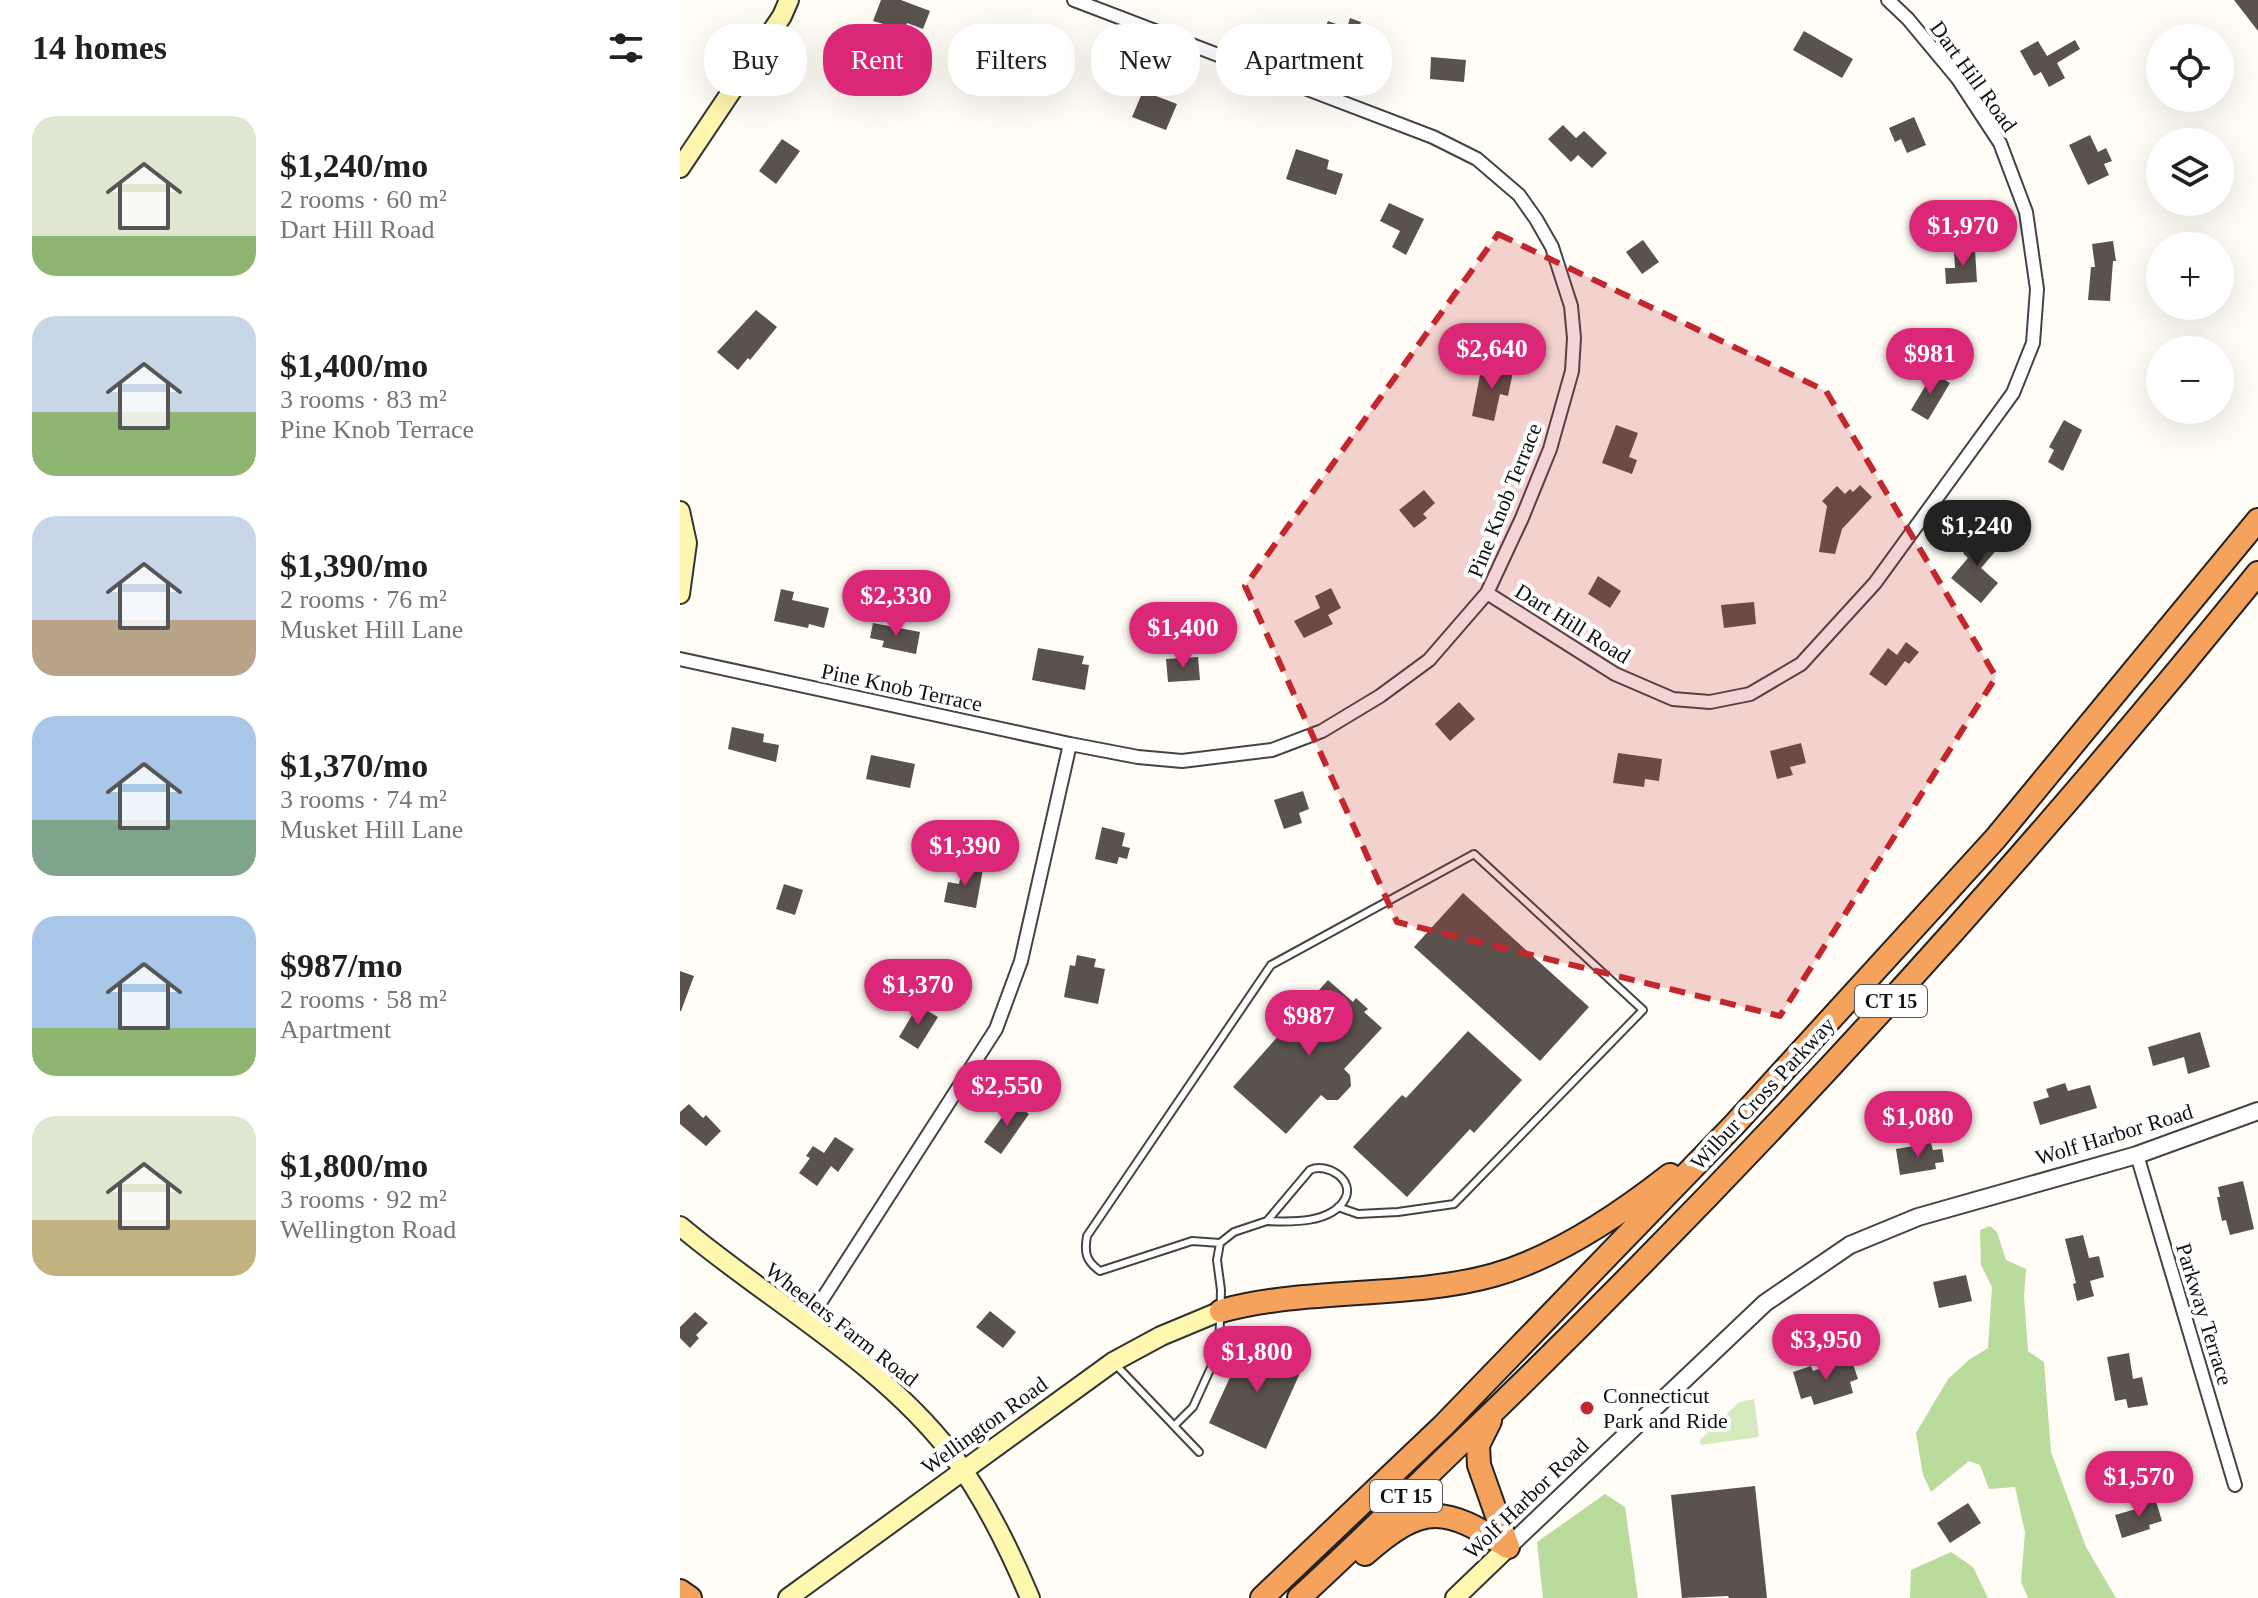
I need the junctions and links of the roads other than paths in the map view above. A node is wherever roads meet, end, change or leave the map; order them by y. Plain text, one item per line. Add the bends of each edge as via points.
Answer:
1 (789, 0) edge
2 (1074, 0) edge
3 (1888, 0) edge
4 (682, 158) edge
5 (680, 511) edge
6 (2258, 520) edge
7 (2258, 573) edge
8 (1487, 593) junction
9 (680, 594) edge
10 (680, 659) edge
11 (1070, 744) junction
12 (2258, 1111) edge
13 (1734, 1125) junction
14 (2137, 1155) junction
15 (1338, 1207) junction
16 (1267, 1221) junction
17 (680, 1226) edge
18 (1220, 1243) junction
19 (1221, 1311) junction
20 (807, 1323) junction
21 (1113, 1362) junction
22 (1498, 1406) junction
23 (1174, 1426) junction
24 (1199, 1452) dead end
25 (963, 1470) junction
26 (2235, 1485) dead end
27 (1363, 1504) junction
28 (1508, 1547) junction
29 (680, 1591) edge
30 (1306, 1592) edge
31 (690, 1598) edge
32 (788, 1598) edge
33 (1030, 1598) edge
34 (1248, 1598) edge
35 (1262, 1598) edge
36 (1455, 1598) edge

1 - 4 main road
2 - 8 street, Pine Knob Terrace via 1433,137 1477,159 1519,195 1552,247 1562,274 1571,306 1572,371 1550,449
3 - 8 street, Dart Hill Road via 1958,79 2000,143 2026,212 2037,289 2033,343 2005,406 1875,583 1801,664 1750,694 1710,702 1673,699 1615,674
5 - 9 main road via 687,543
6 - 13 highway, Wilbur Cross Parkway / CT 15 via 1995,839
7 - 22 highway, Wilbur Cross Parkway / CT 15 via 2013,866 1842,1055
8 - 11 street, Pine Knob Terrace via 1429,660 1380,696 1322,731 1272,750 1182,761
10 - 11 street, Pine Knob Terrace
11 - 20 street via 1021,961 996,1029
12 - 14 street, Wolf Harbor Road
13 - 19 highway via 1646,1194 1513,1269 1475,1279
13 - 27 highway, Wilbur Cross Parkway / CT 15
14 - 26 street, Parkway Terrace
14 - 28 street, Wolf Harbor Road via 1918,1217 1824,1260 1718,1345
15 - 16 lane via 1321,1217
15 - 16 lane via 1346,1198 1343,1179 1318,1166
15 - 18 lane via 1358,1214 1454,1204 1643,1010 1474,854 1271,965 1087,1236 1085,1250 1089,1263 1100,1271 1192,1241
16 - 18 lane via 1234,1232
17 - 20 main road, Wheelers Farm Road
18 - 19 lane
19 - 21 main road, Wellington Road
19 - 23 lane via 1219,1350 1193,1407
20 - 25 main road, Wheelers Farm Road via 892,1391
21 - 23 lane
21 - 25 main road, Wellington Road
22 - 28 highway via 1477,1455
22 - 30 highway, Wilbur Cross Parkway / CT 15
23 - 24 lane
25 - 32 main road, Wellington Road
25 - 33 main road, Wheelers Farm Road
27 - 34 highway
27 - 35 highway, Wilbur Cross Parkway / CT 15
28 - 30 highway via 1464,1521 1429,1515 1406,1523
28 - 36 main road, Wolf Harbor Road
29 - 31 highway

